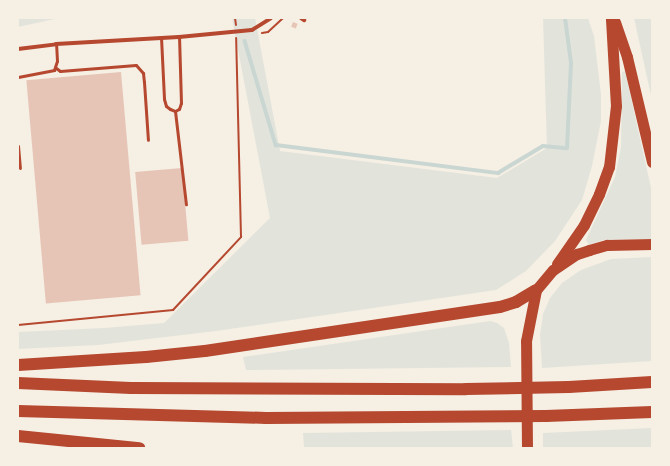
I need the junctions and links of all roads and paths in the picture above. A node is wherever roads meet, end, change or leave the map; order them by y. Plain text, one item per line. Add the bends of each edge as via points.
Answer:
1 (235, 18) edge
2 (271, 18) edge
3 (612, 18) edge
4 (236, 26) dead end
5 (235, 32) junction
6 (161, 37) junction
7 (178, 37) junction
8 (56, 44) junction
9 (18, 49) edge
10 (56, 68) junction
11 (18, 77) edge
12 (175, 111) junction
13 (148, 140) dead end
14 (18, 146) edge
15 (652, 162) edge
16 (20, 168) dead end
17 (186, 204) dead end
18 (652, 244) edge
19 (554, 270) junction
20 (536, 290) junction
21 (18, 324) edge
22 (18, 365) edge
23 (652, 382) edge
24 (18, 383) edge
25 (18, 412) edge
26 (652, 412) edge
27 (18, 436) edge
28 (139, 448) edge
29 (527, 448) edge

1 - 4 path
2 - 5 street via 252,30
3 - 15 highway via 627,57
3 - 19 highway via 616,106 609,167 584,225
5 - 7 street
5 - 21 path via 241,237 173,310
6 - 7 street
6 - 8 street
6 - 12 lane via 164,99 166,106
7 - 12 lane via 181,102 179,109
8 - 9 street
8 - 10 lane
10 - 11 lane via 50,72
10 - 13 lane via 60,71 136,64 143,73
12 - 17 lane
14 - 16 lane
18 - 19 highway via 608,245 589,250 577,254
19 - 20 highway
20 - 22 highway via 516,302 500,307 212,350
20 - 29 highway via 526,341
23 - 24 highway via 466,389 131,388
25 - 26 highway via 266,418 546,416
27 - 28 highway

